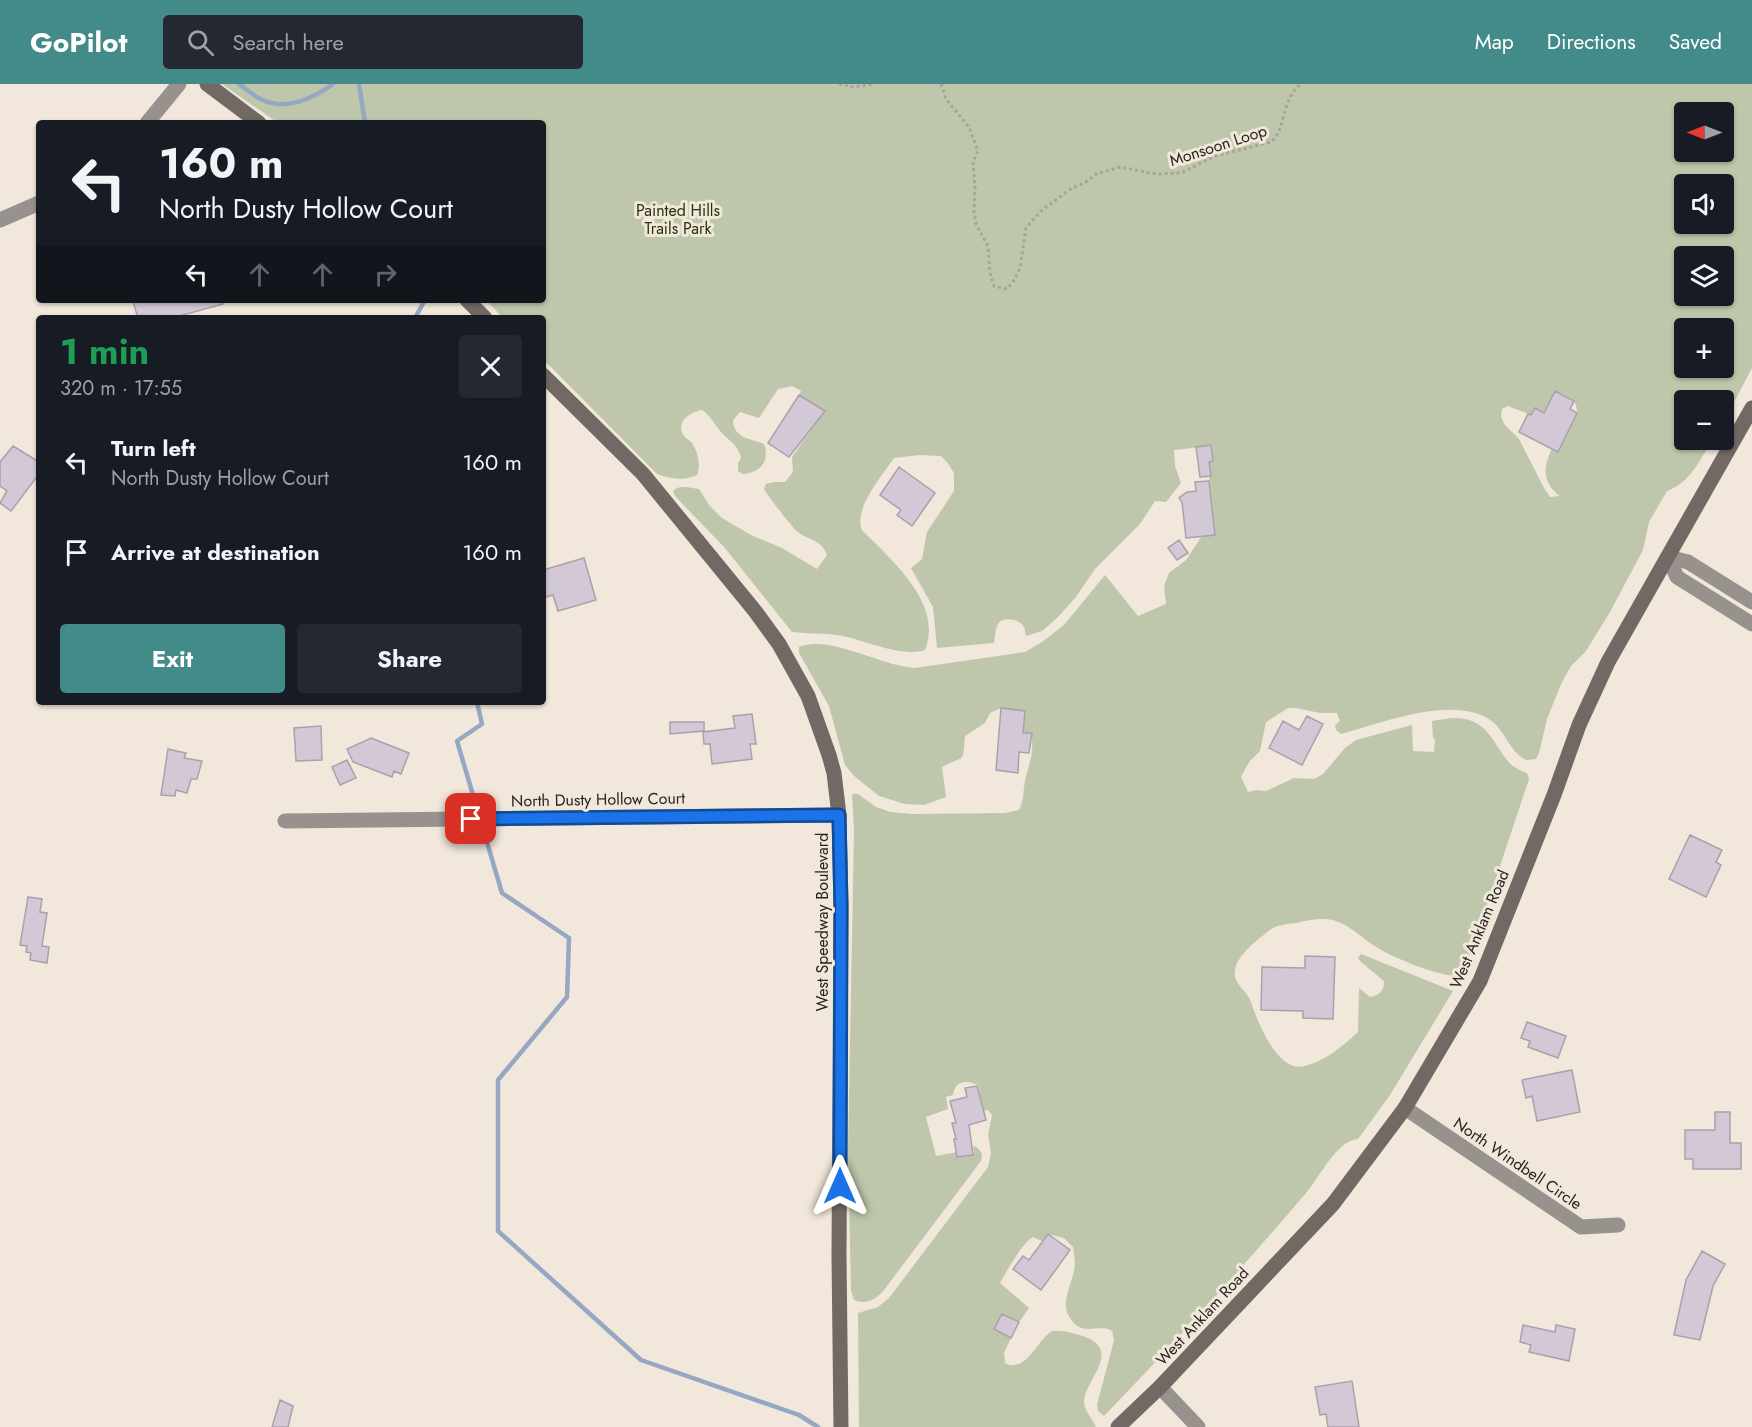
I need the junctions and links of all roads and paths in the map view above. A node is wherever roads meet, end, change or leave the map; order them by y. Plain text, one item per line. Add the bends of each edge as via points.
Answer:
1 (178, 84) edge
2 (207, 84) edge
3 (839, 84) edge
4 (875, 84) edge
5 (941, 84) edge
6 (1301, 84) edge
7 (149, 120) edge
8 (255, 120) edge
9 (36, 204) edge
10 (0, 220) edge
11 (470, 303) edge
12 (482, 315) edge
13 (546, 378) edge
14 (1752, 408) edge
15 (1668, 557) junction
16 (1752, 602) edge
17 (1752, 624) edge
18 (839, 815) junction
19 (285, 820) dead end
20 (1405, 1108) junction
21 (1617, 1225) dead end
22 (1160, 1387) junction
23 (840, 1427) edge
24 (1118, 1427) edge
25 (1198, 1427) edge

1 - 7 street
2 - 8 main road
3 - 4 path
5 - 6 path, Monsoon Loop via 946,99 975,139 976,224 988,246 994,286 1006,288 1020,267 1026,228 1061,196 1107,169 1181,173 1215,156 1271,142 1277,138 1286,103
9 - 10 street
11 - 12 main road
13 - 18 main road, West Speedway Boulevard via 643,474 779,644 819,722 834,773
14 - 15 main road, West Anklam Road
15 - 16 street via 1688,562
15 - 17 street via 1677,577
15 - 20 main road, West Anklam Road via 1608,662 1579,725 1480,981
18 - 19 street, North Dusty Hollow Court
18 - 23 main road, West Speedway Boulevard
20 - 21 street, North Windbell Circle via 1581,1227
20 - 22 main road, West Anklam Road via 1333,1204
22 - 24 main road, West Anklam Road
22 - 25 street

